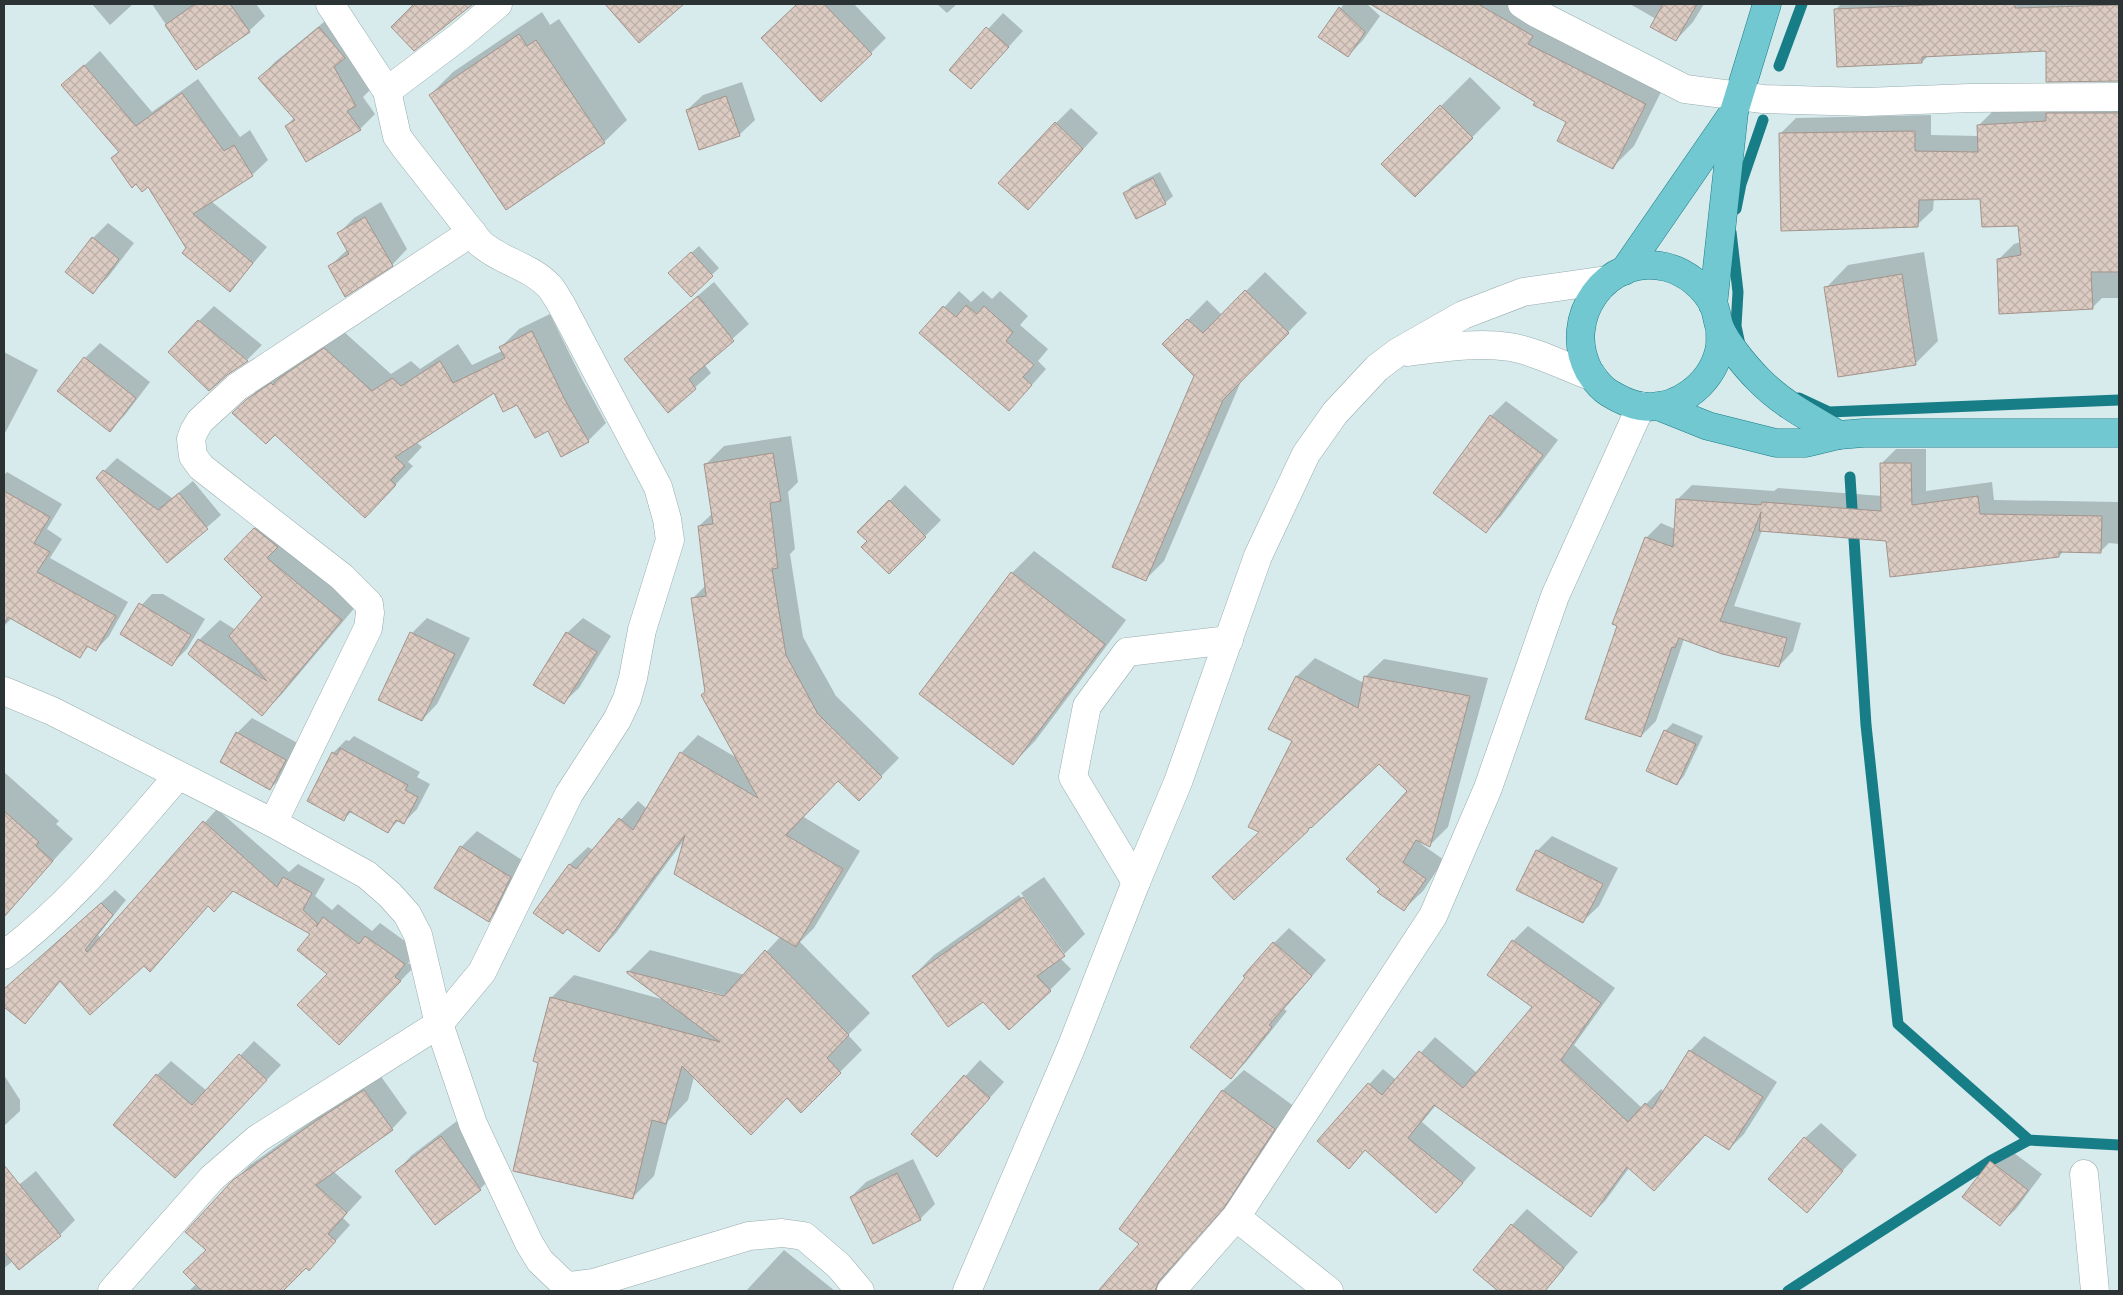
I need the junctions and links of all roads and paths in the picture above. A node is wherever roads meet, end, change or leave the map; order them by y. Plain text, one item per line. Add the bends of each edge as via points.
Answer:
1 (330, 4) edge
2 (498, 4) edge
3 (1522, 4) edge
4 (1767, 4) edge
5 (386, 90) junction
6 (2119, 97) edge
7 (1736, 104) junction
8 (472, 232) junction
9 (1616, 275) junction
10 (1716, 316) junction
11 (1398, 352) junction
12 (1593, 377) junction
13 (1649, 406) junction
14 (2119, 433) edge
15 (1839, 435) junction
16 (1229, 640) junction
17 (4, 691) edge
18 (178, 776) junction
19 (273, 823) junction
20 (1136, 882) junction
21 (4, 955) edge
22 (439, 1024) junction
23 (2084, 1174) dead end
24 (1236, 1217) junction
25 (112, 1291) edge
26 (860, 1291) edge
27 (967, 1291) edge
28 (1171, 1291) edge
29 (1329, 1291) edge
30 (2095, 1291) edge

1 - 5 street
2 - 5 street
3 - 7 street via 1685,89
4 - 7 main road
5 - 8 street via 397,136
6 - 7 street via 1865,102 1763,99
7 - 9 main road
7 - 10 main road
8 - 19 street via 237,387 200,421 191,439 192,452 201,467 342,577 370,608 368,628
8 - 22 street via 488,251 538,277 561,304 658,487 670,540 642,630 633,678 620,713 570,794 482,972
9 - 10 main road via 1644,266 1685,274 1701,288
9 - 11 street via 1523,292 1462,315
9 - 12 main road via 1594,293 1585,309 1581,326 1584,362
10 - 13 main road via 1719,350 1712,370 1698,388 1680,400
10 - 15 main road via 1742,360 1780,400
11 - 12 street via 1475,345 1511,347
11 - 16 street via 1377,368 1334,413 1306,454 1258,556
12 - 13 main road via 1622,401
13 - 15 main road via 1708,426 1776,443 1806,443
13 - 24 street via 1555,596 1488,788 1433,916
14 - 15 main road
16 - 20 street via 1178,782
16 - 20 street via 1127,652 1088,706 1074,777
17 - 18 street
18 - 19 street
18 - 21 street via 99,868 29,936
19 - 22 street via 367,875 407,914 418,935
20 - 27 street via 1071,1048
22 - 25 street via 257,1140 212,1178
22 - 26 street via 474,1124 528,1243 540,1262 563,1283 570,1286 594,1283 750,1236 782,1233 804,1236 839,1266
23 - 30 street
24 - 28 street
24 - 29 street

